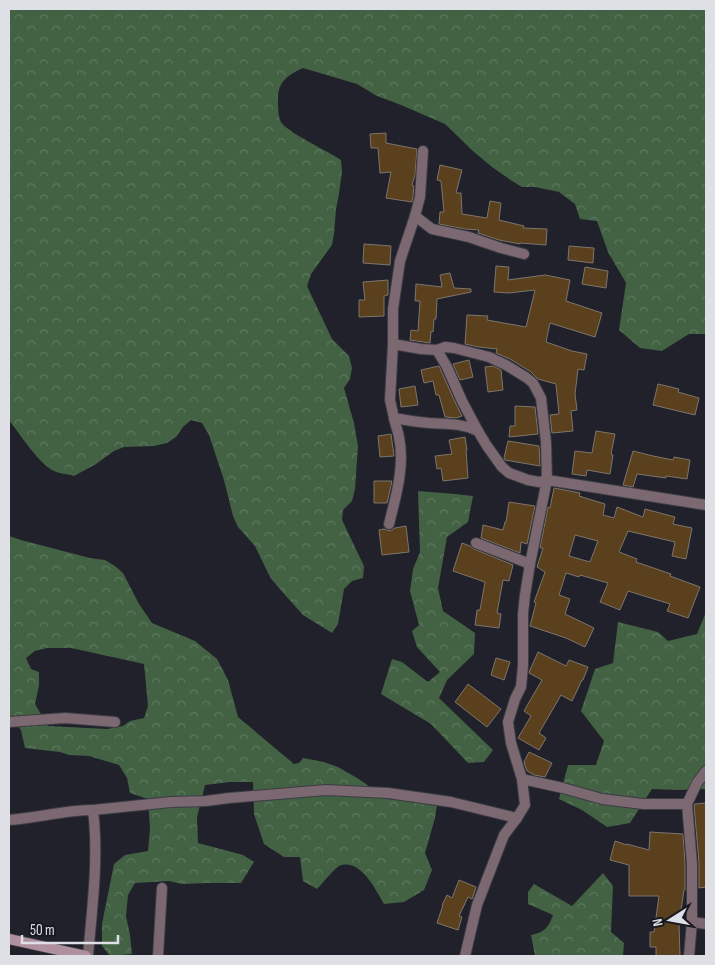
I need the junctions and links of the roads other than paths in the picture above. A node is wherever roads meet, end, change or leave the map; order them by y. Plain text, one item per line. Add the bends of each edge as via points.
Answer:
1 (423, 150) dead end
2 (415, 216) junction
3 (524, 254) dead end
4 (393, 344) junction
5 (437, 350) junction
6 (394, 418) junction
7 (478, 431) junction
8 (547, 480) junction
9 (706, 505) edge
10 (389, 524) dead end
11 (476, 543) dead end
12 (530, 564) junction
13 (9, 722) edge
14 (115, 722) dead end
15 (706, 770) edge
16 (522, 779) junction
17 (687, 804) junction
18 (93, 810) junction
19 (517, 818) junction
20 (9, 820) edge
21 (162, 888) dead end
22 (692, 922) junction
23 (706, 924) edge
24 (9, 940) edge
25 (87, 956) edge
26 (158, 956) edge
27 (465, 956) edge
28 (689, 956) edge

1 - 2 street via 420,197
2 - 3 street via 432,229
2 - 4 street via 400,261 393,309
4 - 5 street
4 - 6 street via 390,400
5 - 7 street
5 - 8 street via 454,348 489,357 533,383 541,398
6 - 7 street via 452,423
6 - 10 street via 401,455
7 - 8 street via 502,467 509,472 528,480
8 - 9 street
8 - 12 street
11 - 12 street
12 - 16 street via 523,614 521,687 508,722
13 - 14 street via 65,718
15 - 17 street
16 - 17 street via 602,799 644,804
16 - 19 street via 525,805
17 - 22 street
18 - 19 street via 326,790 388,793 451,802
18 - 20 street
18 - 25 street via 95,876
19 - 27 street via 499,848 478,905
21 - 26 street
22 - 23 street
22 - 28 street
24 - 25 main road

